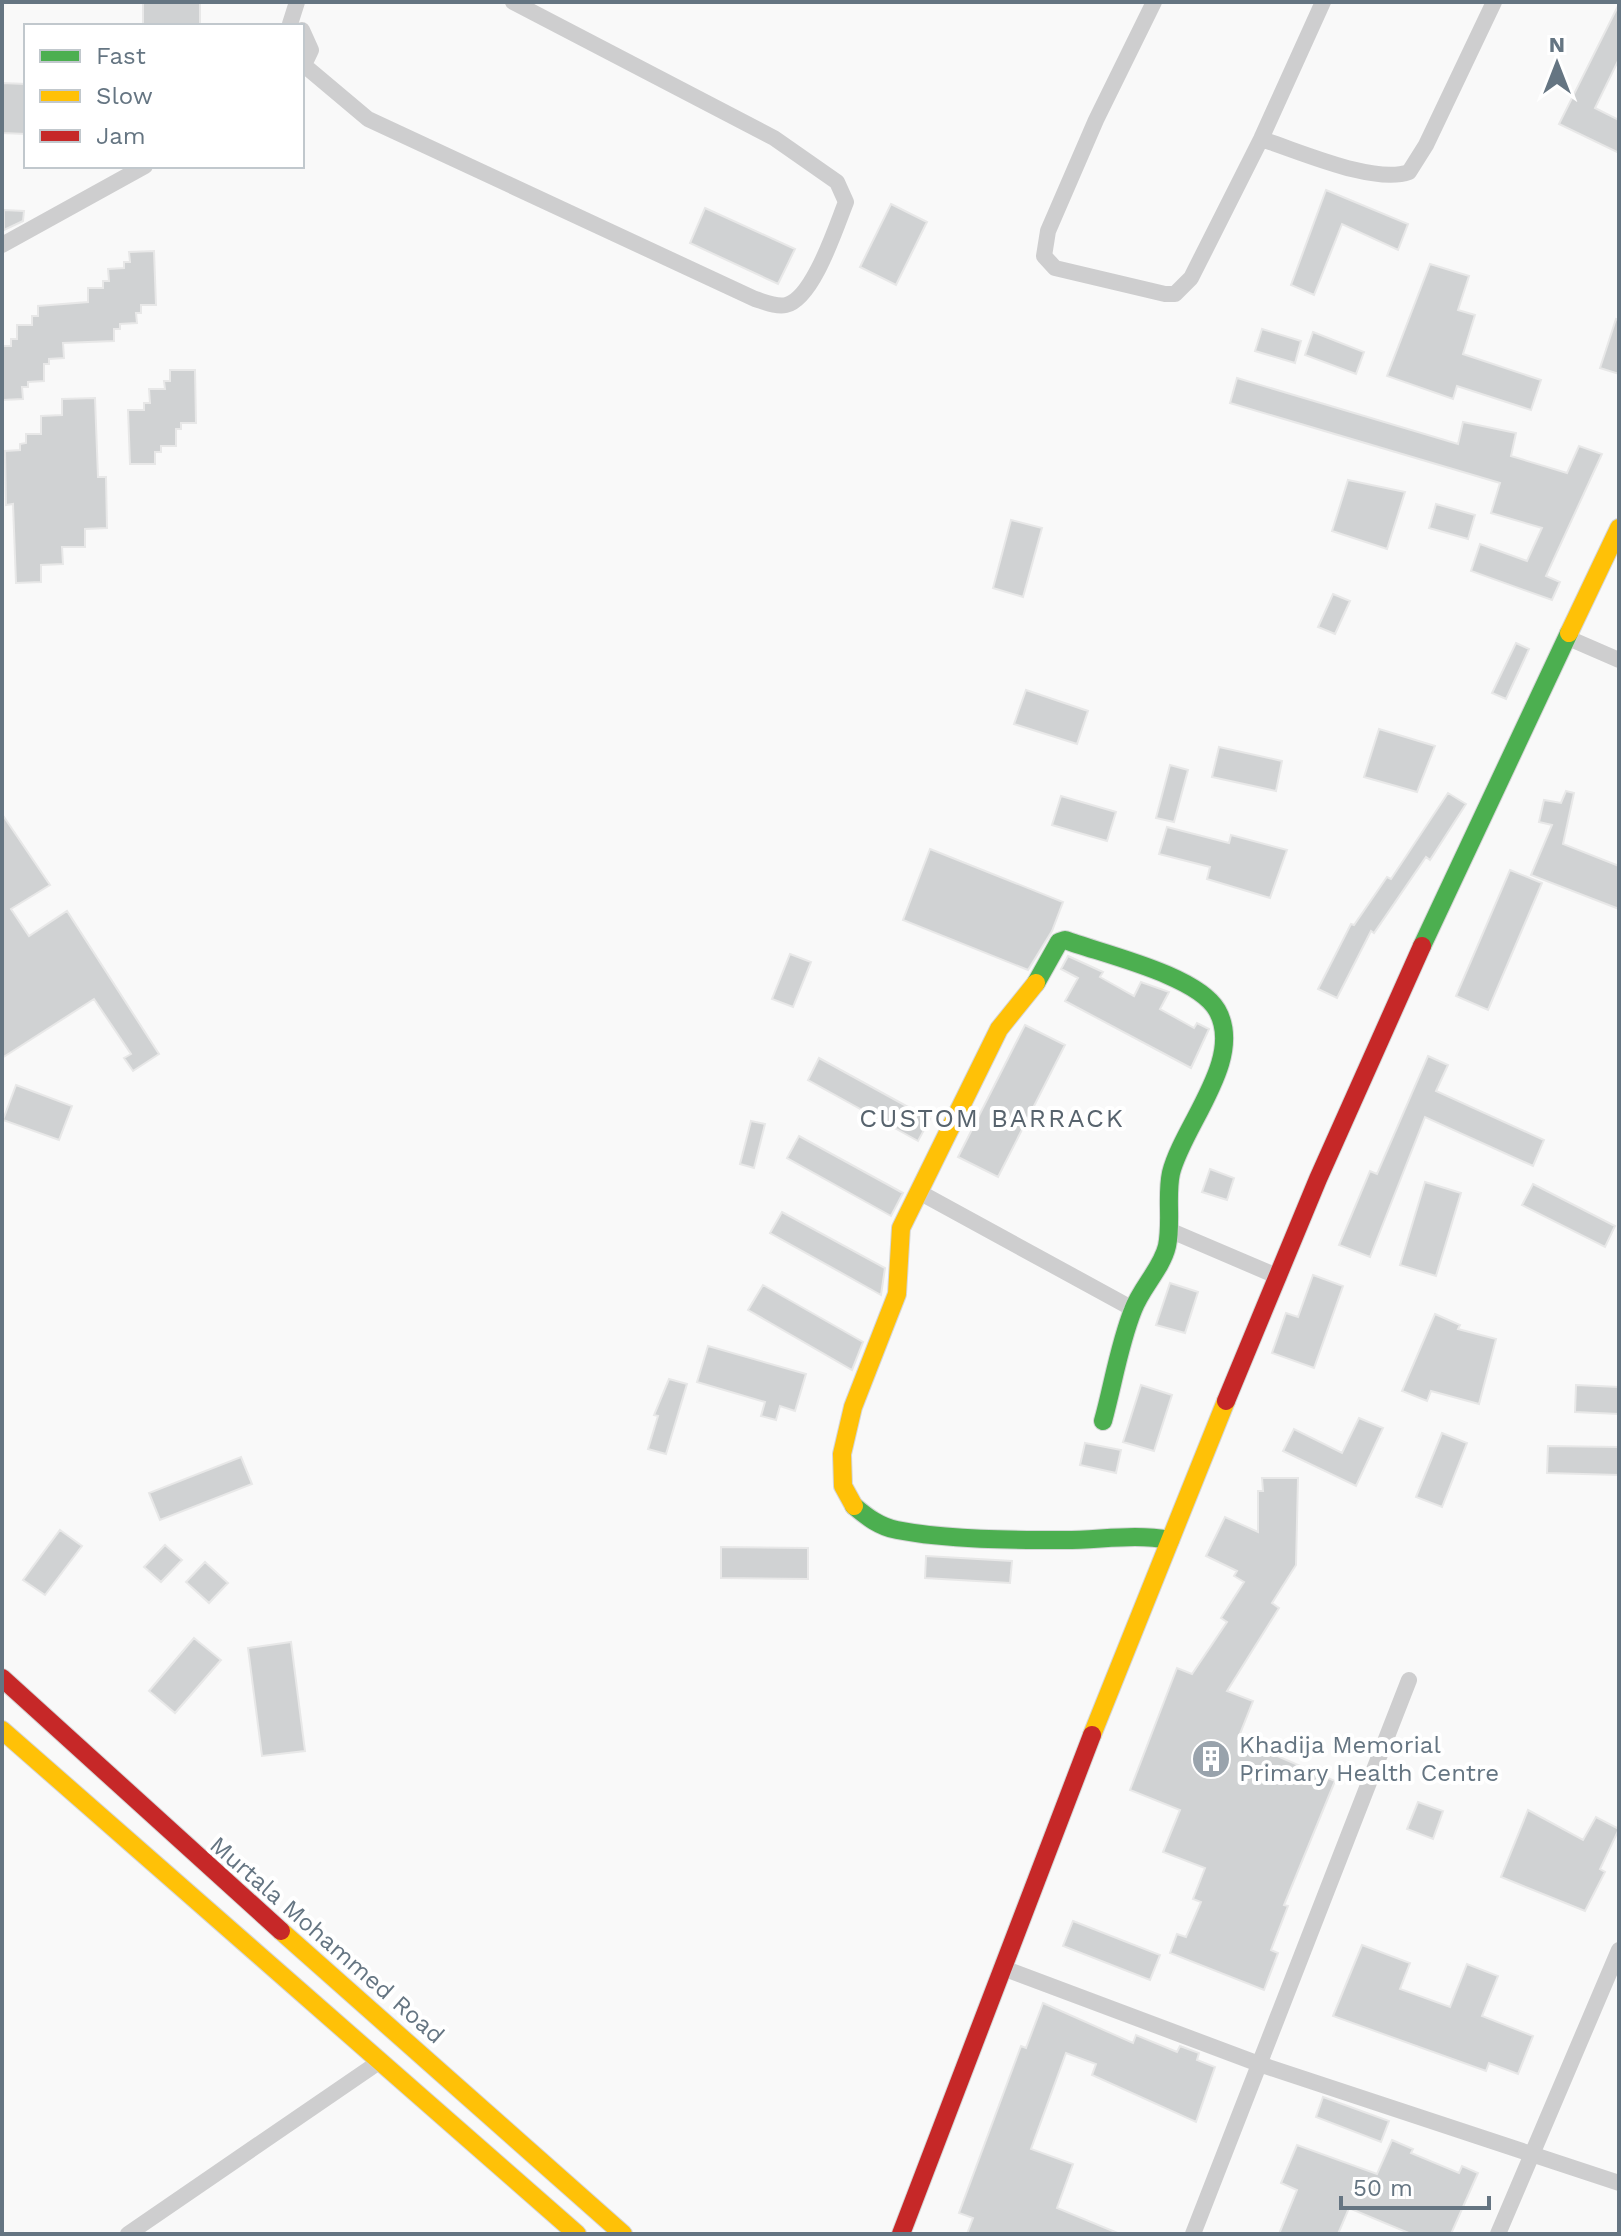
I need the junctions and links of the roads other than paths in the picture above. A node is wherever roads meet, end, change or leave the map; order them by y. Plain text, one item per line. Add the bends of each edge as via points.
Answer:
1 (297, 2) edge
2 (513, 2) edge
3 (1154, 2) edge
4 (1323, 2) edge
5 (1494, 2) edge
6 (291, 24) edge
7 (304, 42) edge
8 (304, 68) edge
9 (1261, 139) junction
10 (141, 168) edge
11 (2, 245) edge
12 (1619, 528) edge
13 (1566, 637) junction
14 (1619, 660) edge
15 (919, 1192) junction
16 (1169, 1230) junction
17 (1279, 1277) junction
18 (1133, 1309) junction
19 (1103, 1421) dead end
20 (1170, 1540) junction
21 (2, 1678) edge
22 (1409, 1680) dead end
23 (2, 1730) edge
24 (1619, 1950) edge
25 (1003, 1968) junction
26 (379, 2062) junction
27 (1259, 2064) junction
28 (1531, 2156) junction
29 (1619, 2183) edge
30 (128, 2234) edge
31 (577, 2234) edge
32 (623, 2234) edge
33 (901, 2234) edge
34 (1193, 2234) edge
35 (1498, 2234) edge

1 - 6 street
2 - 8 street via 774,138 837,182 846,202 802,297 781,306 755,299 368,119
3 - 9 street via 1048,231 1048,263 1175,294 1191,278
4 - 9 street
5 - 9 street via 1409,172 1391,177 1371,173
7 - 8 street via 311,50
10 - 11 street
12 - 13 main road
13 - 14 street
13 - 17 main road via 1370,1060
15 - 16 main road via 999,1029 1039,980 1059,942 1071,940 1190,985 1211,1001 1224,1026 1223,1057 1171,1174
15 - 18 street
15 - 20 main road via 901,1228 897,1294 853,1407 842,1454 843,1486 852,1505 872,1521 896,1530 990,1538 1145,1535
16 - 17 street
16 - 18 main road via 1167,1247
17 - 20 main road
18 - 19 main road
20 - 25 main road
21 - 32 main road, Murtala Mohammed Road
22 - 27 street
23 - 26 main road
24 - 28 street
25 - 27 street
25 - 33 main road
26 - 30 street
26 - 31 main road
27 - 28 street
27 - 34 street
28 - 29 street
28 - 35 street

